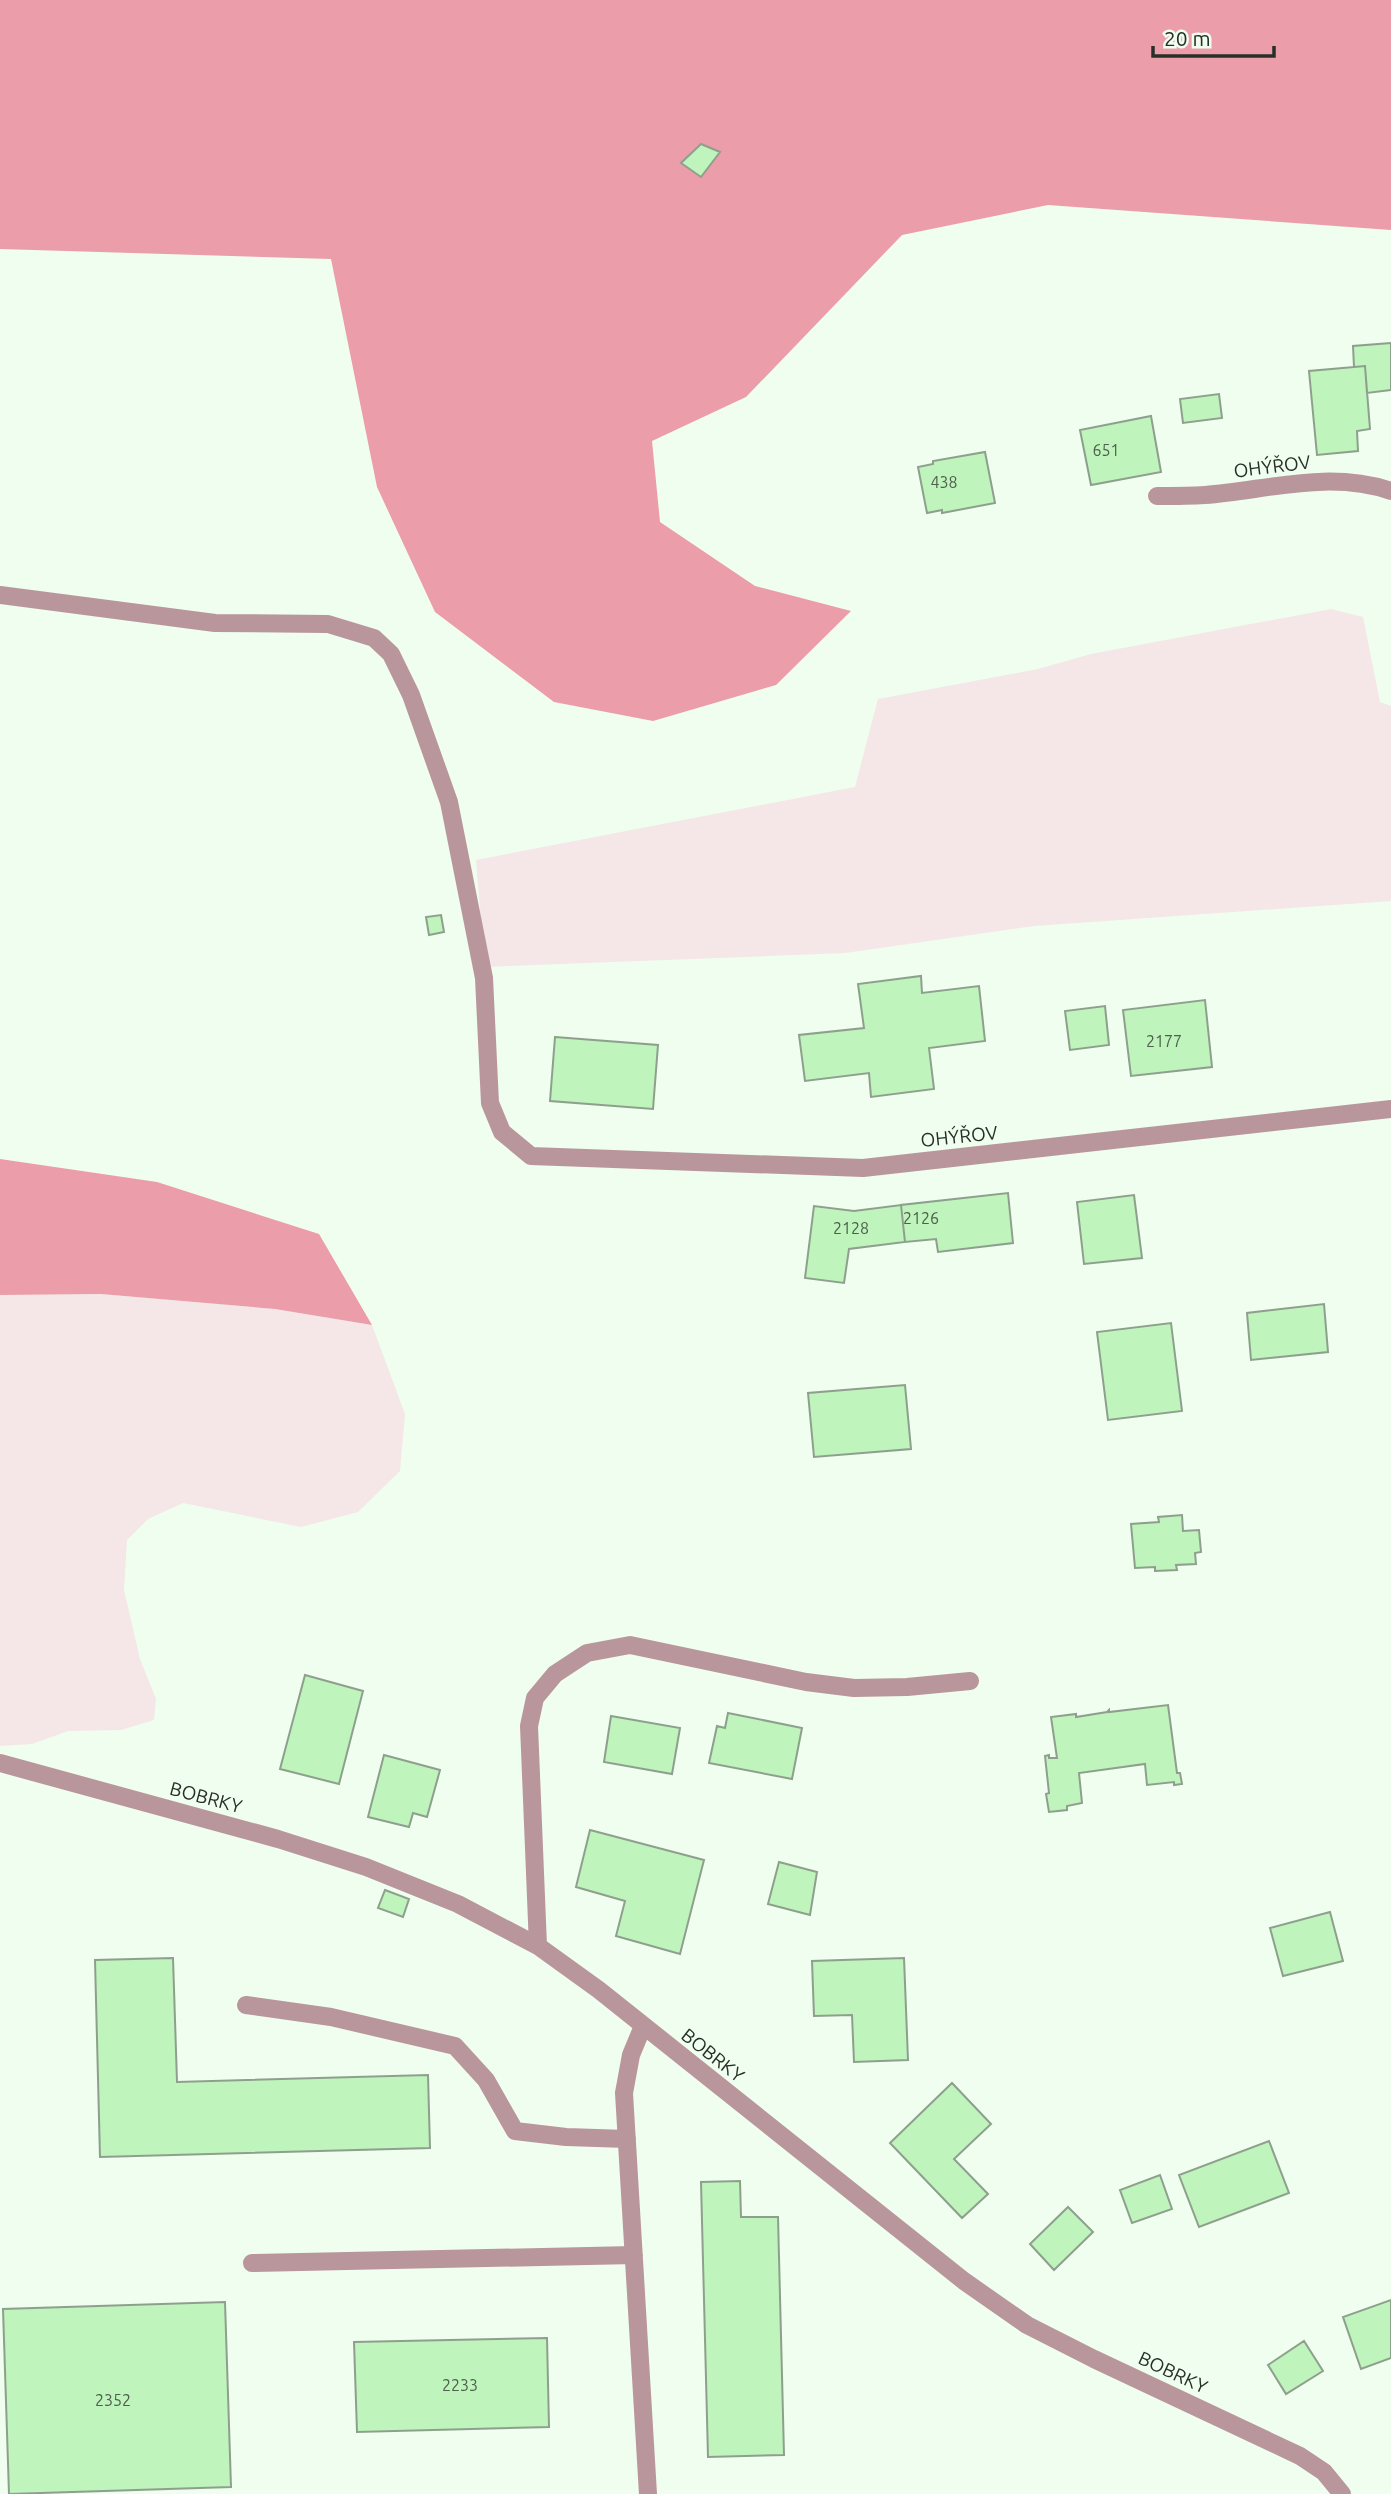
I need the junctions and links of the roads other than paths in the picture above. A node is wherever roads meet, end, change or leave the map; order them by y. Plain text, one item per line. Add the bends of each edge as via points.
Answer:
1 (1391, 491) edge
2 (1157, 496) dead end
3 (0, 595) edge
4 (1391, 1109) edge
5 (970, 1681) dead end
6 (0, 1763) edge
7 (538, 1946) junction
8 (246, 2005) dead end
9 (643, 2026) junction
10 (627, 2139) junction
11 (634, 2255) junction
12 (252, 2263) dead end
13 (649, 2494) edge
14 (1342, 2494) edge

1 - 2 street, OHÝŘOV via 1326,480 1206,495
3 - 4 street, OHÝŘOV via 215,623 328,624 374,638 391,654 411,695 452,814 484,978 490,1103 502,1132 531,1156 863,1168
5 - 7 street via 854,1688 630,1646 587,1653 555,1674 535,1698 529,1726
6 - 7 street, BOBRKY via 366,1867 458,1904
7 - 9 street, BOBRKY
8 - 10 street via 331,2018 455,2046 486,2080 515,2131
9 - 10 street via 631,2055 624,2093
9 - 14 street, BOBRKY via 1027,2325 1277,2443 1324,2472
10 - 11 street
11 - 12 street
11 - 13 street

